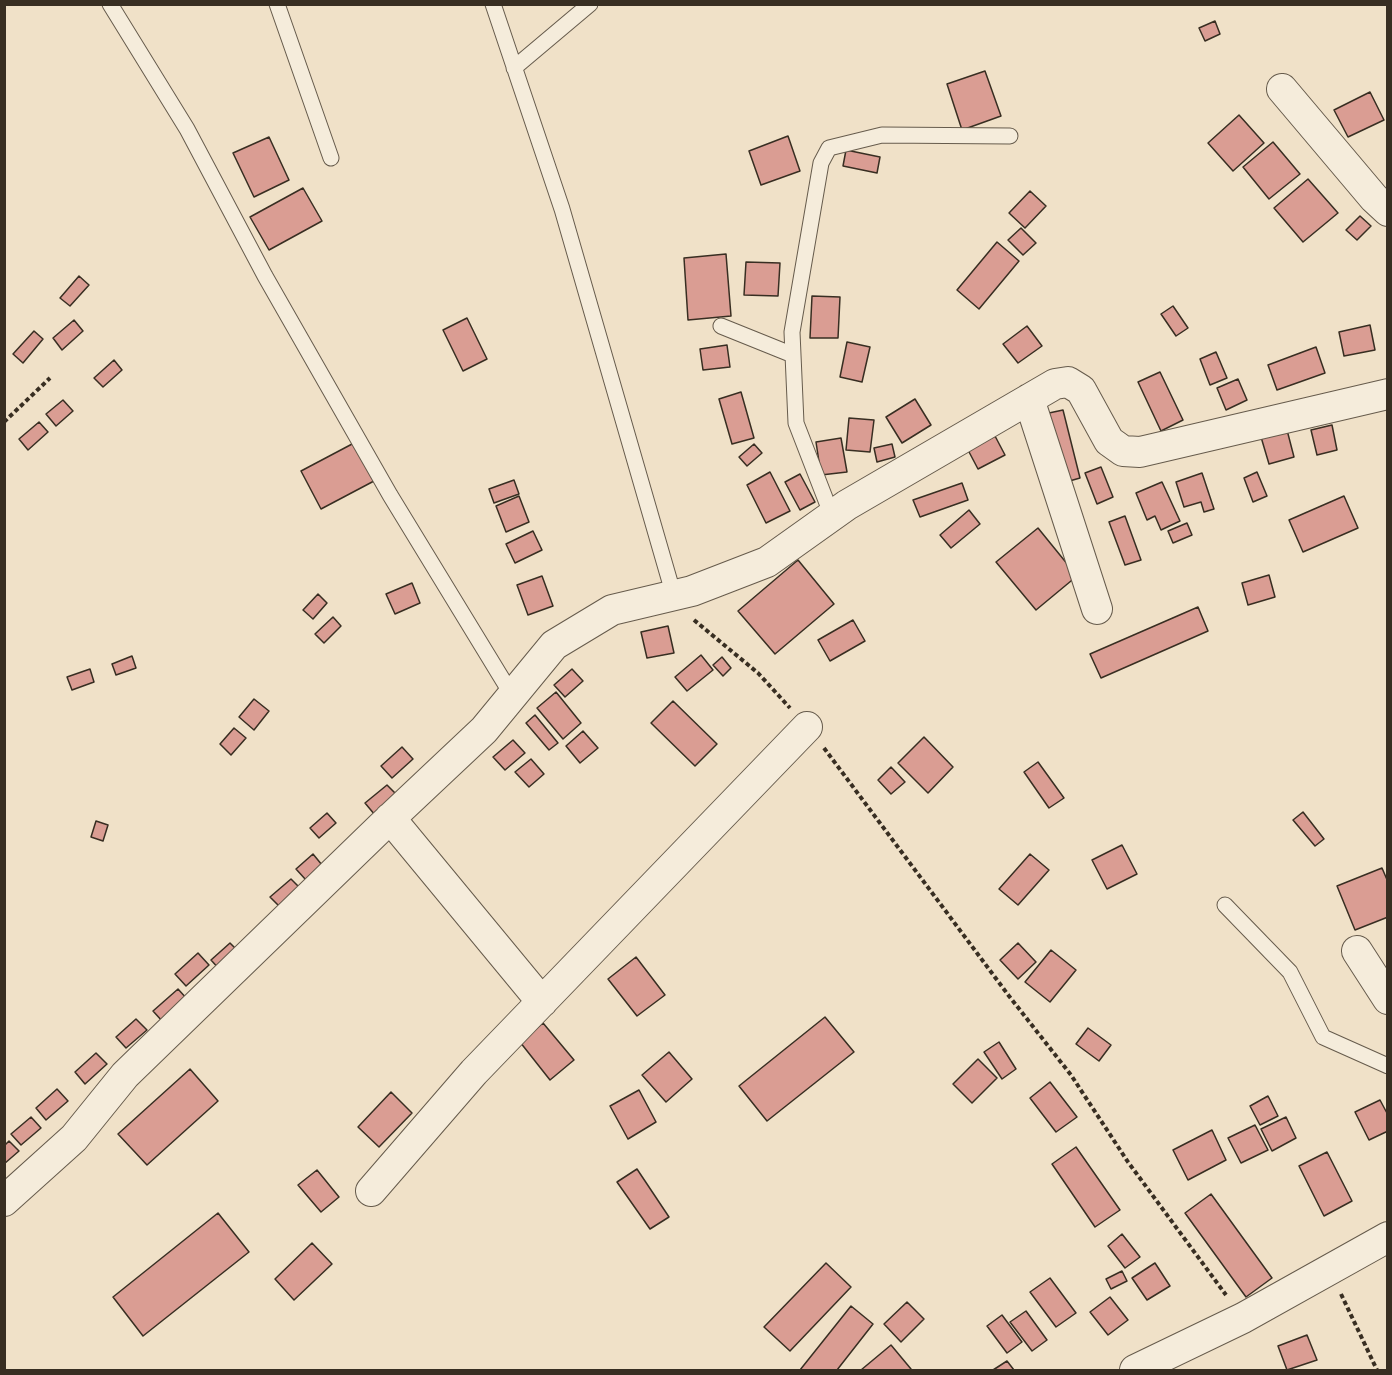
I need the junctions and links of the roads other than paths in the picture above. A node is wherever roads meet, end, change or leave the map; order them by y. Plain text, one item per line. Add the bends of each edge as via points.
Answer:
1 (110, 4) edge
2 (277, 4) edge
3 (493, 4) edge
4 (590, 4) edge
5 (514, 68) junction
6 (1281, 89) dead end
7 (1010, 136) dead end
8 (331, 158) dead end
9 (1388, 211) edge
10 (720, 326) dead end
11 (793, 355) junction
12 (1388, 394) edge
13 (1029, 399) junction
14 (832, 516) junction
15 (665, 598) junction
16 (1098, 609) dead end
17 (512, 695) junction
18 (807, 727) road end
19 (390, 818) junction
20 (1225, 905) dead end
21 (1358, 951) dead end
22 (1388, 999) edge
23 (542, 1002) junction
24 (1388, 1066) edge
25 (371, 1191) dead end
26 (4, 1201) edge
27 (1388, 1237) edge
28 (1135, 1371) edge

1 - 17 lane via 187,129 265,276 390,495
2 - 8 lane
3 - 5 lane
4 - 5 lane
5 - 15 lane via 561,209
6 - 9 street
7 - 11 lane via 882,135 829,148 821,163 792,332
10 - 11 lane
11 - 14 lane via 796,423
12 - 13 street via 1140,452 1123,451 1109,441 1081,390 1068,382 1055,384
13 - 14 street
13 - 16 street
14 - 15 street via 767,562
15 - 17 street via 612,610 554,645
17 - 19 street via 484,730
18 - 23 street
19 - 23 street
19 - 26 street via 125,1075 74,1138
20 - 24 lane via 1290,972 1323,1037
21 - 22 street
23 - 25 street via 474,1072
27 - 28 street

